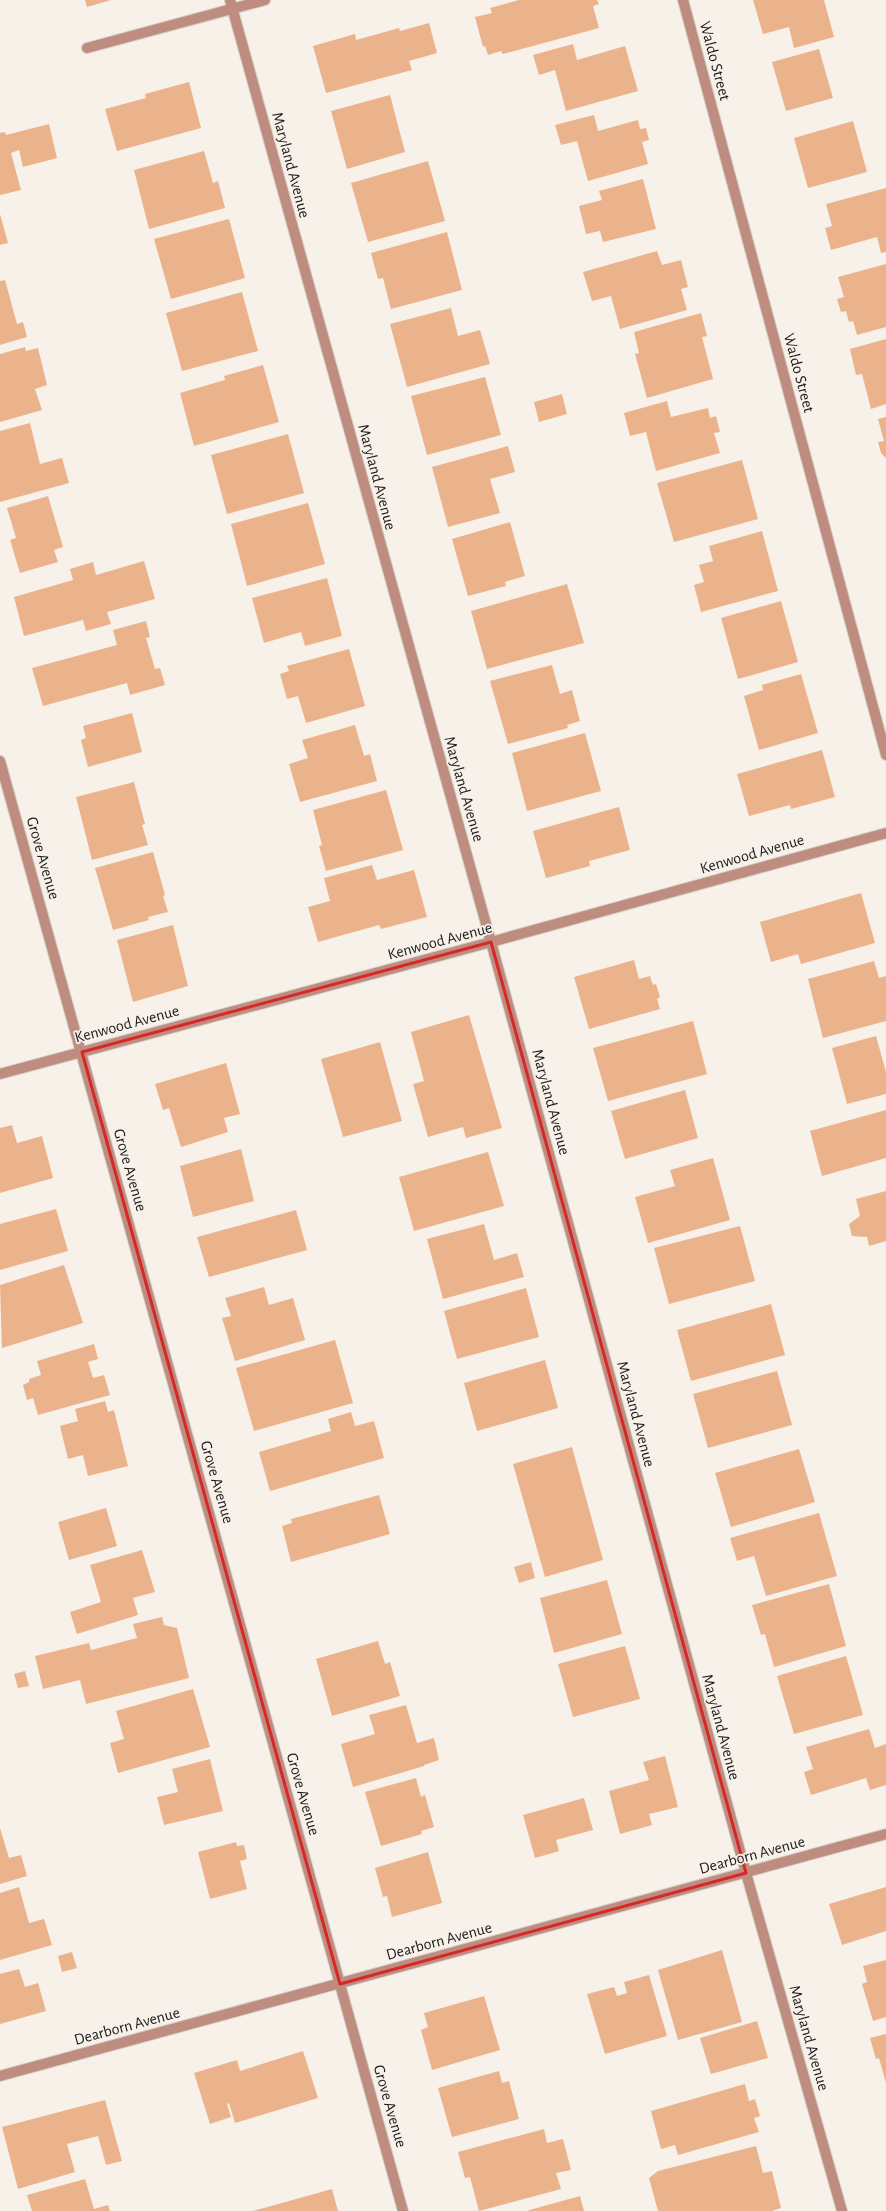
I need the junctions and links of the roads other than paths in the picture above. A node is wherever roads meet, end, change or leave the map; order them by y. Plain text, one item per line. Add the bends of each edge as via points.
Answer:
1 (265, 0) edge
2 (683, 0) edge
3 (231, 5) edge
4 (87, 48) dead end
5 (886, 755) edge
6 (0, 761) edge
7 (886, 832) edge
8 (492, 942) junction
9 (82, 1052) junction
10 (0, 1074) edge
11 (886, 1834) edge
12 (746, 1873) junction
13 (340, 1984) junction
14 (0, 2076) edge
15 (404, 2211) edge
16 (842, 2211) edge

1 - 3 street
2 - 5 street, Waldo Street
3 - 4 street
3 - 8 street, Maryland Avenue
6 - 9 street, Grove Avenue
7 - 8 street, Kenwood Avenue
8 - 9 street, Kenwood Avenue
8 - 12 street, Maryland Avenue
9 - 10 street, Kenwood Avenue
9 - 13 street, Grove Avenue
11 - 12 street, Dearborn Avenue
12 - 13 street, Dearborn Avenue
12 - 16 street, Maryland Avenue
13 - 14 street, Dearborn Avenue
13 - 15 street, Grove Avenue

